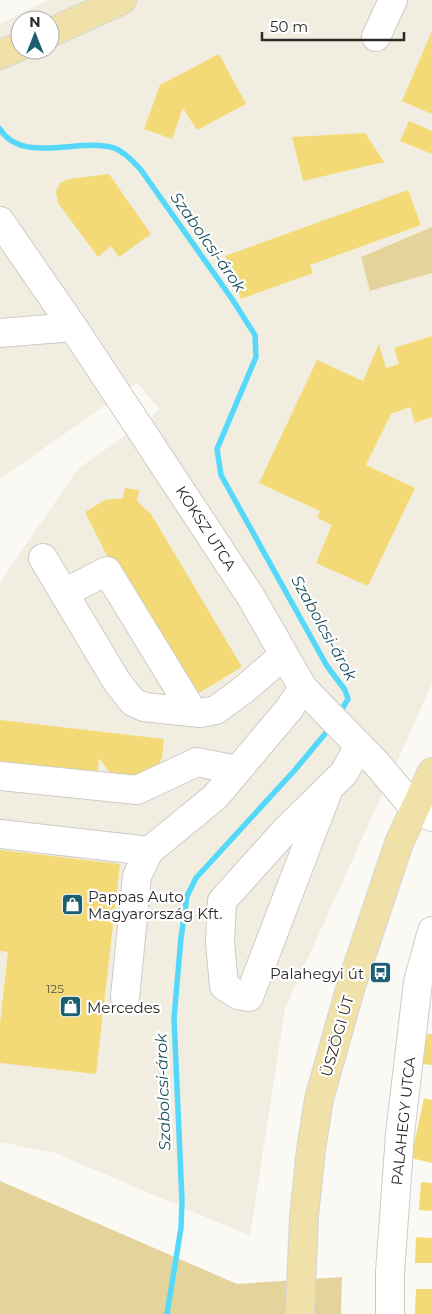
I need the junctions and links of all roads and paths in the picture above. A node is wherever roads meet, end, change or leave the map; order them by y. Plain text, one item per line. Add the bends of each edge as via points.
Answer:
1 (122, 0) edge
2 (393, 0) edge
3 (60, 28) edge
4 (376, 37) dead end
5 (0, 221) edge
6 (73, 327) junction
7 (0, 333) edge
8 (43, 558) dead end
9 (64, 593) junction
10 (284, 655) junction
11 (303, 688) junction
12 (193, 712) junction
13 (368, 755) junction
14 (237, 770) junction
15 (432, 772) edge
16 (0, 776) edge
17 (329, 788) junction
18 (424, 813) edge
19 (0, 834) edge
20 (149, 851) junction
21 (432, 931) edge
22 (125, 997) dead end
23 (300, 1314) edge
24 (390, 1314) edge

1 - 3 main road
2 - 4 street
5 - 6 street, KOKSZ UTCA
6 - 7 street
6 - 10 street, KOKSZ UTCA via 251,597
8 - 9 street
9 - 12 street via 117,682 134,702 144,707
9 - 12 street via 107,571
10 - 11 street, KOKSZ UTCA
10 - 12 street via 216,710
11 - 13 street, KOKSZ UTCA
11 - 14 street
13 - 17 street
13 - 18 street, KOKSZ UTCA
14 - 16 street via 197,762 137,790
14 - 20 street via 215,796
15 - 18 main road, ÜSZÖGI ÚT
17 - 17 street via 222,900 220,942 224,986 238,995 250,997
18 - 23 main road, ÜSZÖGI ÚT via 399,843 351,986 319,1099 304,1216
19 - 20 street
20 - 22 street via 137,876
21 - 24 street, PALAHEGY UTCA via 418,982 400,1134

